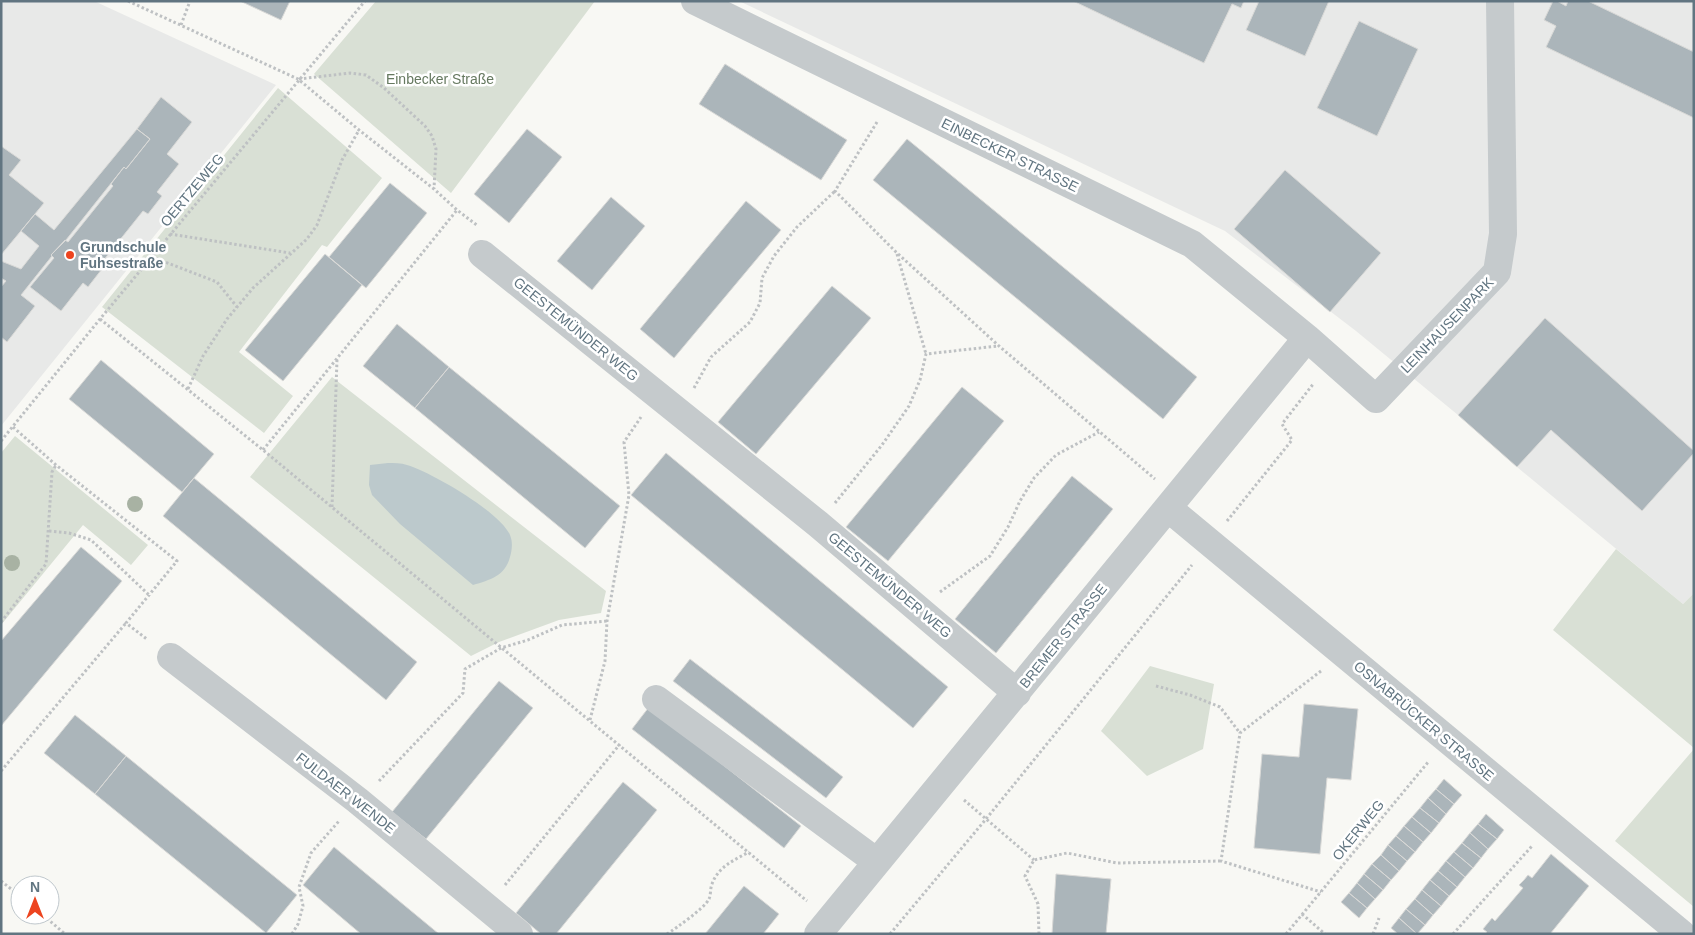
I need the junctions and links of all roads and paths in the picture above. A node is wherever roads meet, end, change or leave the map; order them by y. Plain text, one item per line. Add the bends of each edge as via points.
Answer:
1 (128, 1) edge
2 (190, 1) edge
3 (365, 1) edge
4 (695, 1) edge
5 (1500, 1) edge
6 (181, 25) junction
7 (298, 79) junction
8 (893, 98) junction
9 (359, 130) junction
10 (434, 189) junction
11 (835, 191) junction
12 (457, 210) junction
13 (170, 234) junction
14 (896, 252) junction
15 (291, 253) junction
16 (482, 254) joint
17 (152, 257) junction
18 (237, 307) junction
19 (100, 319) junction
20 (1307, 338) junction
21 (999, 346) junction
22 (926, 354) junction
23 (337, 358) junction
24 (1332, 361) junction
25 (188, 390) junction
26 (667, 401) junction
27 (12, 427) junction
28 (1099, 432) junction
29 (1, 441) edge
30 (263, 450) junction
31 (56, 464) junction
32 (1172, 502) junction
33 (332, 507) junction
34 (818, 524) junction
35 (49, 531) junction
36 (1210, 543) junction
37 (149, 595) junction
38 (917, 609) junction
39 (607, 620) junction
40 (1, 622) edge
41 (126, 623) junction
42 (501, 648) junction
43 (1344, 654) junction
44 (171, 657) joint
45 (1156, 686) dead end
46 (1017, 693) junction
47 (656, 699) dead end
48 (590, 720) junction
49 (1240, 733) junction
50 (1446, 740) junction
51 (620, 744) junction
52 (1, 771) edge
53 (357, 800) junction
54 (986, 819) junction
55 (1550, 825) junction
56 (749, 852) junction
57 (1034, 860) junction
58 (1221, 861) junction
59 (877, 862) junction
60 (1322, 892) junction
61 (487, 907) junction
62 (1302, 914) junction
63 (1379, 918) dead end
64 (54, 925) edge
65 (824, 927) edge
66 (65, 934) edge
67 (292, 934) edge
68 (519, 934) edge
69 (667, 934) edge
70 (890, 934) edge
71 (1039, 934) edge
72 (1286, 934) edge
73 (1325, 934) edge
74 (1373, 934) edge
75 (1453, 934) edge
76 (1682, 934) edge

1 - 6 path
2 - 6 path
3 - 7 path, OERTZEWEG
4 - 8 street, EINBECKER STRASSE
5 - 24 street, LEINHAUSENPARK via 1503,234 1497,272 1376,399
6 - 7 path
7 - 9 path
7 - 10 path via 350,73 366,75 384,88 432,136 436,149
7 - 13 path, OERTZEWEG
8 - 11 path
8 - 20 street, EINBECKER STRASSE via 1192,244
9 - 10 path
9 - 15 path via 342,160 317,225
10 - 12 path
11 - 14 path
11 - 26 path via 797,227 774,256 762,278 760,303 750,322 711,357 694,388
12 - 16 path via 487,232
12 - 23 path
13 - 15 path
13 - 17 path, OERTZEWEG
14 - 21 path
14 - 22 path
15 - 18 path
16 - 26 street, GEESTEMÜNDER WEG
17 - 18 path via 217,282
17 - 19 path, OERTZEWEG
18 - 25 path via 203,356
19 - 25 path
19 - 27 path, OERTZEWEG
20 - 24 street, LEINHAUSENPARK
20 - 32 street, BREMER STRASSE
21 - 22 path
21 - 28 path
22 - 34 path via 909,406
23 - 30 path
23 - 33 path
24 - 36 path via 1282,424 1292,440
25 - 30 path
26 - 34 street, GEESTEMÜNDER WEG
26 - 39 path via 624,442 628,495
27 - 29 path, OERTZEWEG
27 - 31 path
28 - 32 path
28 - 38 path via 1056,455 1034,478 990,556
30 - 33 path
31 - 35 path via 52,472
31 - 37 path via 177,561
32 - 36 street, OSNABRÜCKER STRASSE
32 - 46 street, BREMER STRASSE
33 - 42 path
34 - 38 street, GEESTEMÜNDER WEG
35 - 37 path via 91,540
35 - 40 path via 46,564
36 - 43 street, OSNABRÜCKER STRASSE
36 - 54 path
37 - 41 path
38 - 46 street, GEESTEMÜNDER WEG
39 - 42 path via 562,625
39 - 48 path via 605,661
41 - 44 path
41 - 52 path
42 - 48 path
42 - 53 path via 464,669 463,693
43 - 49 path
43 - 50 street, OSNABRÜCKER STRASSE
44 - 53 street, FULDAER WENDE
45 - 49 path via 1220,707
46 - 59 street, BREMER STRASSE
47 - 59 street
48 - 51 path
49 - 58 path
50 - 55 street, OSNABRÜCKER STRASSE
50 - 60 path, OKERWEG
51 - 56 path
51 - 61 path
53 - 61 street, FULDAER WENDE
53 - 67 path via 311,853 299,887 303,906
54 - 57 path
54 - 70 path
55 - 75 path
55 - 76 street, OSNABRÜCKER STRASSE
56 - 65 path
56 - 69 path via 716,874 709,899
57 - 58 path via 1067,852 1117,863
57 - 71 path via 1025,876 1038,904
58 - 60 path
59 - 65 street, BREMER STRASSE
60 - 62 path, OKERWEG
61 - 68 street, FULDAER WENDE
62 - 72 path, OKERWEG
62 - 73 path
63 - 74 path
64 - 66 path

